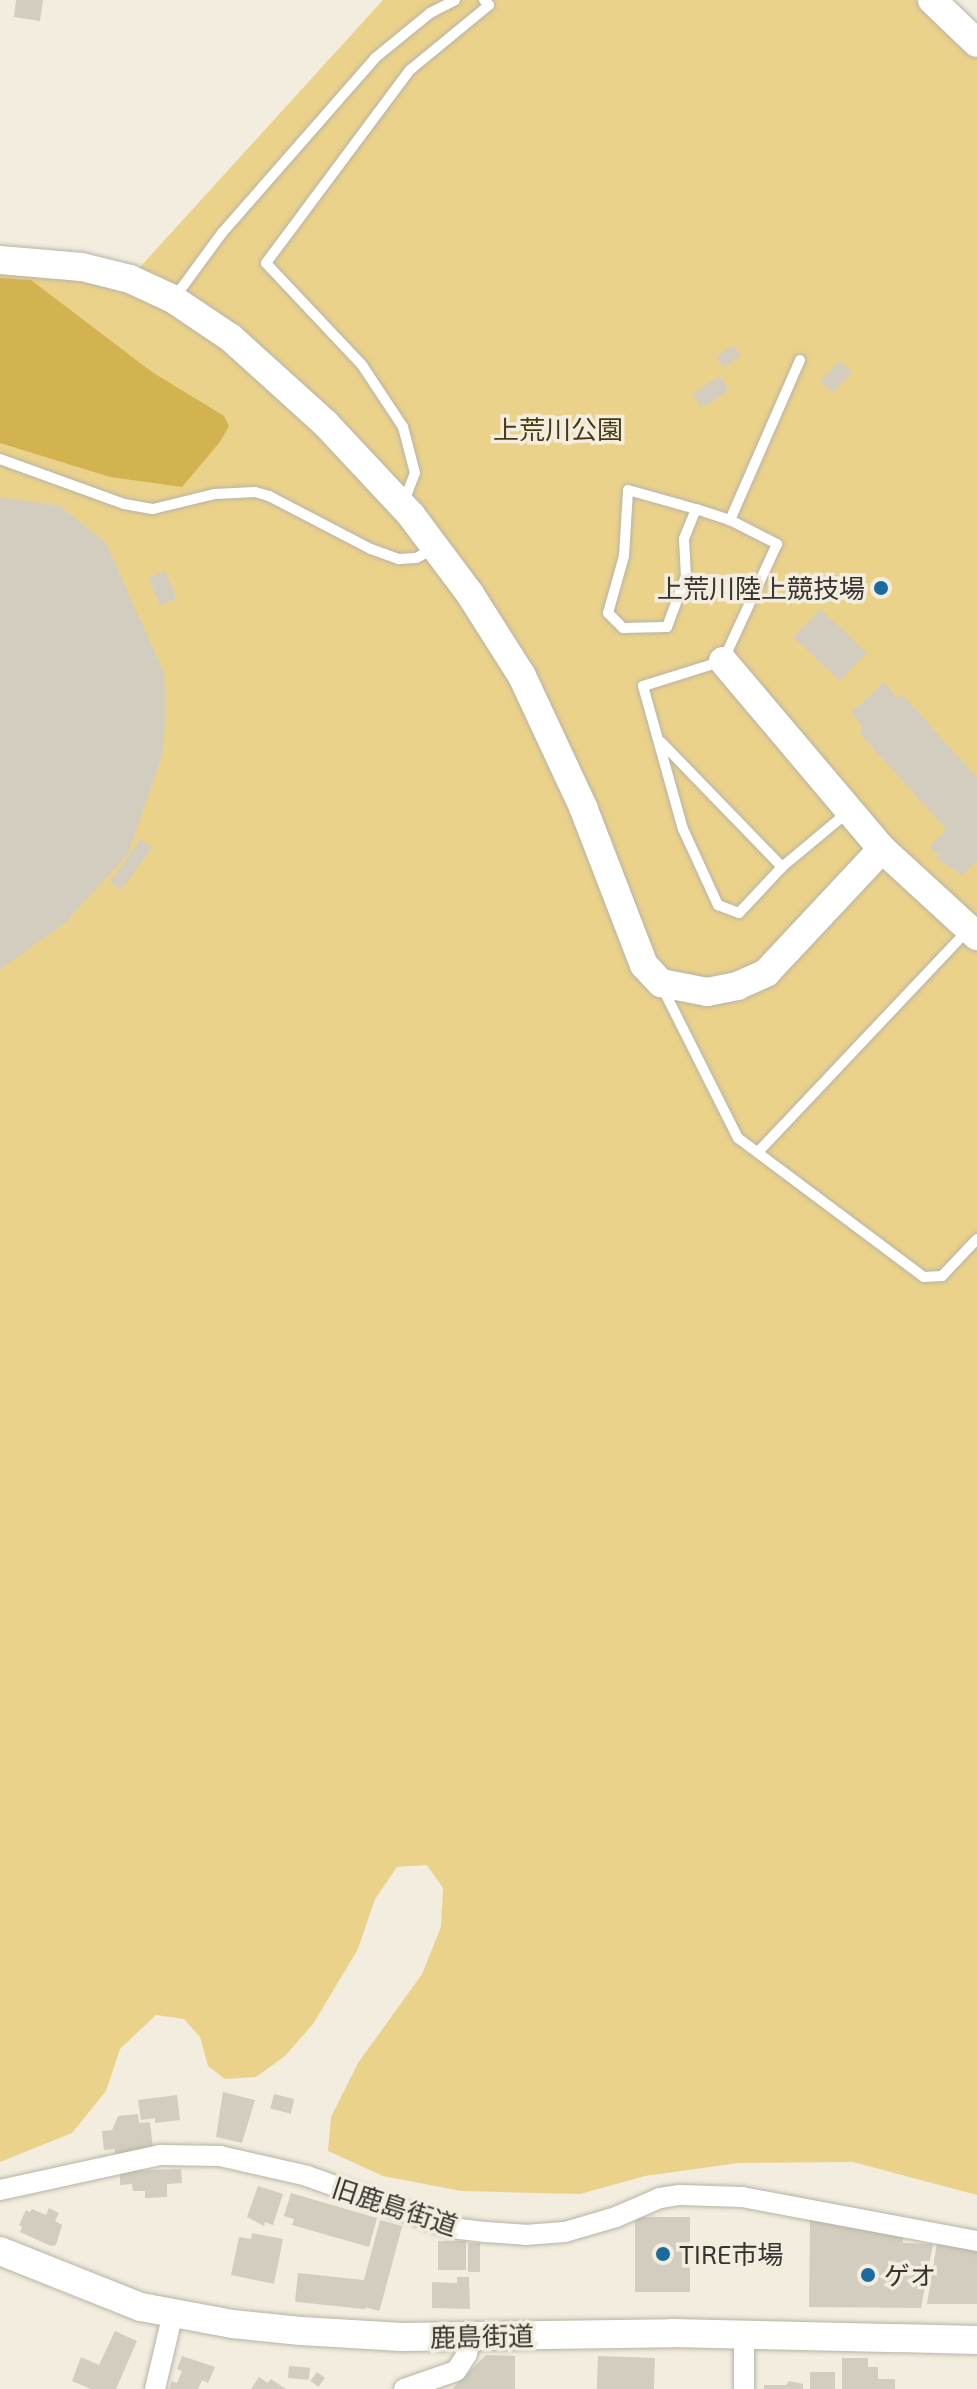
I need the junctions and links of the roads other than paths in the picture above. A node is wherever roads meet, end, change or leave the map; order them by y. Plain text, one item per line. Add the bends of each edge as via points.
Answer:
1 (455, 0) edge
2 (484, 0) edge
3 (932, 0) edge
4 (977, 43) edge
5 (0, 260) edge
6 (173, 299) junction
7 (800, 360) dead end
8 (0, 459) edge
9 (402, 505) junction
10 (696, 509) junction
11 (730, 520) junction
12 (436, 549) junction
13 (723, 661) junction
14 (659, 740) junction
15 (848, 812) junction
16 (882, 849) junction
17 (782, 867) junction
18 (973, 932) edge
19 (661, 983) junction
20 (758, 1152) junction
21 (977, 1239) edge
22 (0, 2190) edge
23 (977, 2241) edge
24 (0, 2251) edge
25 (173, 2313) junction
26 (744, 2334) junction
27 (470, 2336) junction
28 (977, 2340) edge
29 (155, 2389) edge
30 (404, 2389) edge
31 (744, 2389) edge

1 - 6 lane via 430,13 375,58 222,233
2 - 9 lane via 489,5 410,70 266,263 362,365 403,427 415,473
3 - 4 street
5 - 6 street via 82,267 130,279
6 - 9 street via 243,349 325,423
7 - 11 lane
8 - 12 lane via 124,504 153,509 215,494 255,492 399,559
9 - 12 street
10 - 10 lane via 628,490 624,556 608,613 623,628 667,627 686,576 684,539
10 - 11 lane
11 - 13 lane via 777,544
12 - 19 street via 522,676 583,807 637,951
13 - 14 lane via 643,686
13 - 15 street
14 - 17 lane
14 - 17 lane via 683,829 718,905 739,913
15 - 16 street
15 - 17 lane
16 - 18 street
16 - 19 street via 766,973 707,992
18 - 20 lane
19 - 20 lane via 738,1138
20 - 21 lane via 924,1277 942,1276
22 - 23 street, 旧鹿島街道 via 161,2155 220,2156 307,2176 452,2228 486,2232 565,2232 680,2195 758,2199
24 - 25 street, 鹿島街道 via 141,2307
25 - 27 street, 鹿島街道 via 301,2331
25 - 29 street
26 - 27 street, 鹿島街道
26 - 28 street, 鹿島街道
26 - 31 street
27 - 30 street via 456,2371

